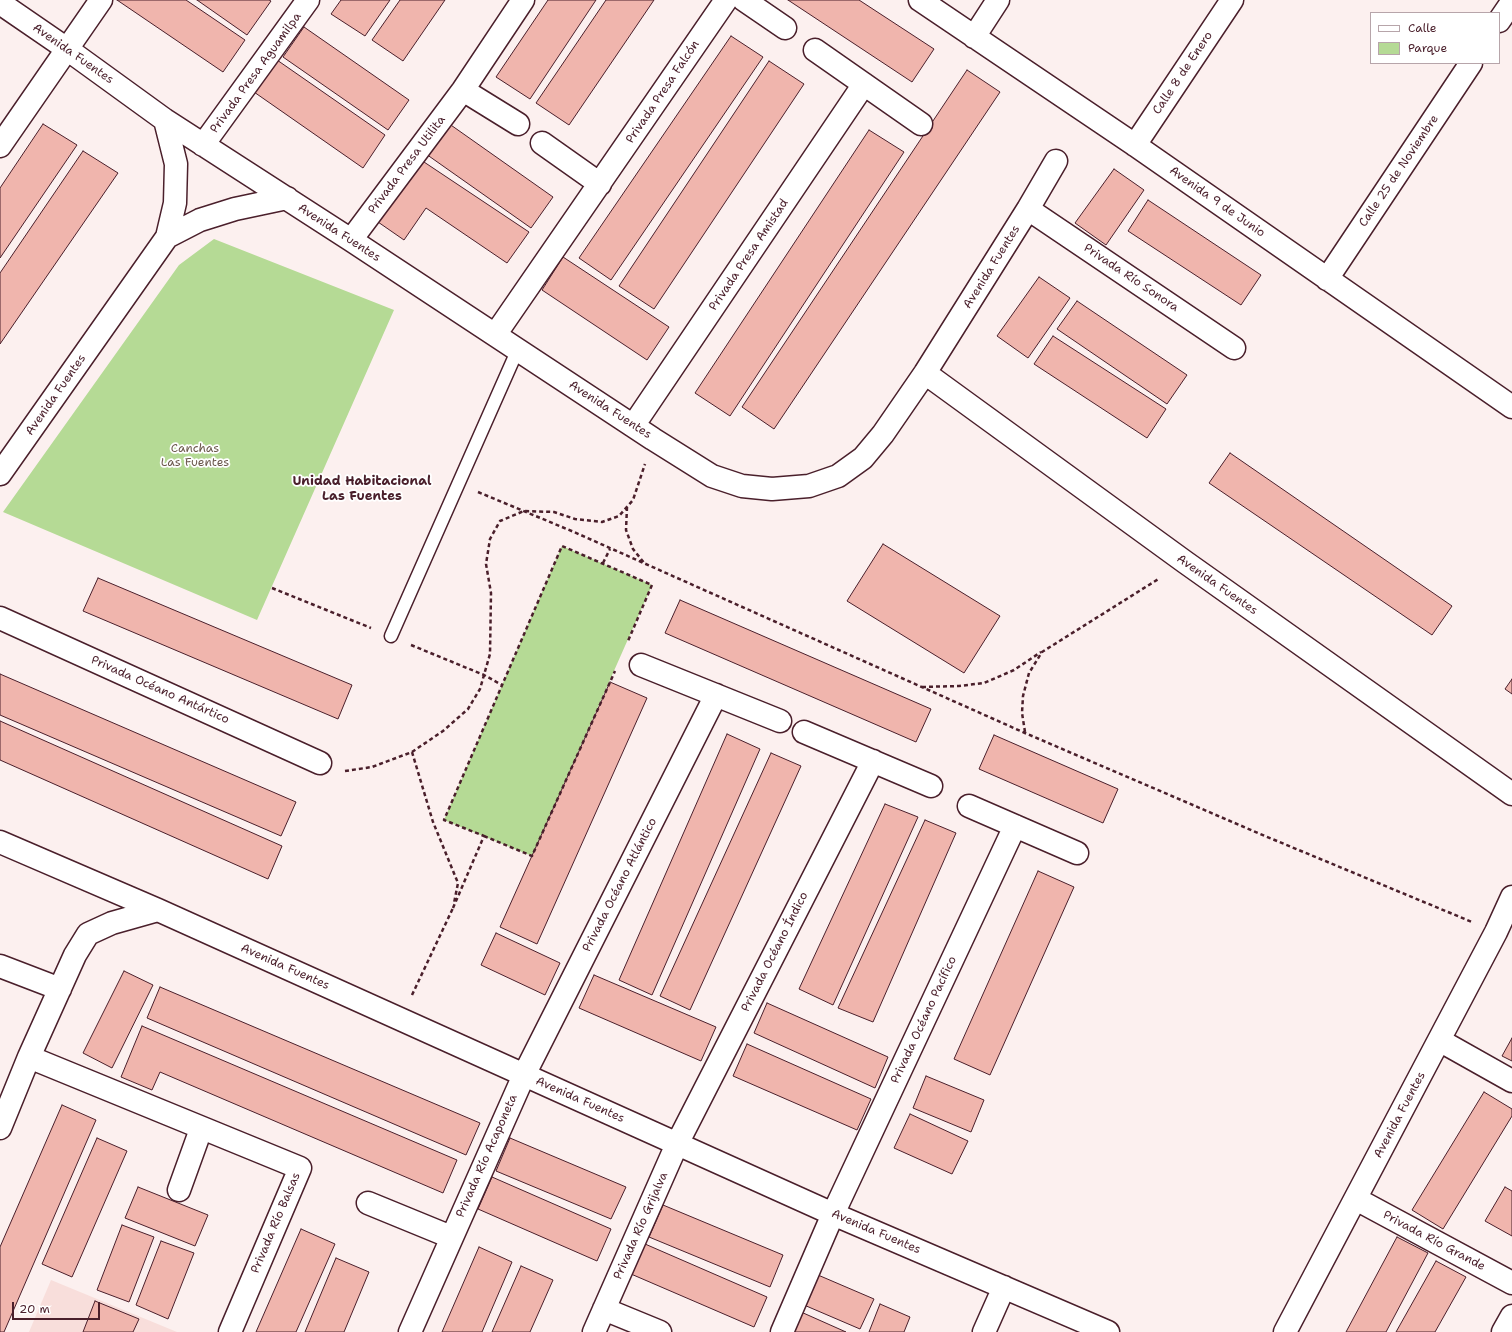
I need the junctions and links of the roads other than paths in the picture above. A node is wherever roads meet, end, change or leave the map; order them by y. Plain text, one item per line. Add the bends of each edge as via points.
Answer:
1 (101, 0) edge
2 (308, 0) edge
3 (523, 0) edge
4 (726, 0) edge
5 (744, 0) edge
6 (920, 0) edge
7 (998, 0) edge
8 (1232, 0) edge
9 (1512, 2) edge
10 (0, 3) edge
11 (1500, 20) edge
12 (785, 28) dead end
13 (974, 36) junction
14 (67, 49) junction
15 (814, 50) dead end
16 (1470, 64) edge
17 (864, 84) junction
18 (464, 90) junction
19 (165, 120) junction
20 (518, 124) dead end
21 (921, 124) dead end
22 (542, 143) dead end
23 (203, 145) junction
24 (1135, 145) junction
25 (0, 146) edge
26 (1056, 161) dead end
27 (600, 184) junction
28 (287, 198) junction
29 (1028, 208) junction
30 (167, 237) junction
31 (351, 240) junction
32 (1327, 279) junction
33 (495, 335) junction
34 (1234, 348) dead end
35 (518, 349) junction
36 (925, 373) junction
37 (1509, 397) edge
38 (634, 426) junction
39 (0, 474) edge
40 (0, 618) edge
41 (391, 636) dead end
42 (641, 665) dead end
43 (716, 695) junction
44 (780, 721) dead end
45 (804, 732) dead end
46 (873, 761) junction
47 (320, 763) road end
48 (931, 786) dead end
49 (1512, 794) edge
50 (969, 806) dead end
51 (1015, 826) junction
52 (0, 842) edge
53 (1077, 853) dead end
54 (1512, 897) edge
55 (158, 910) junction
56 (0, 966) edge
57 (60, 989) junction
58 (1440, 1040) junction
59 (29, 1057) junction
60 (524, 1075) junction
61 (1512, 1082) edge
62 (0, 1128) edge
63 (201, 1129) junction
64 (677, 1144) junction
65 (179, 1190) dead end
66 (1356, 1199) junction
67 (368, 1203) dead end
68 (833, 1214) junction
69 (451, 1237) junction
70 (1512, 1283) edge
71 (1004, 1287) junction
72 (604, 1309) junction
73 (1512, 1316) edge
74 (230, 1332) edge
75 (410, 1332) edge
76 (594, 1332) edge
77 (660, 1332) edge
78 (782, 1332) edge
79 (984, 1332) edge
80 (1108, 1332) edge
81 (1286, 1332) edge
82 (1504, 1332) edge

1 - 14 street
2 - 23 street, Privada Presa Aguamilpa
3 - 18 street, Privada Presa Utilita
4 - 27 street, Privada Presa Falcón
5 - 12 street
6 - 13 street, Avenida 9 de Junio
7 - 13 street
8 - 24 street, Calle 8 de Enero
9 - 11 street
10 - 14 street, Avenida Fuentes
13 - 24 street, Avenida 9 de Junio
14 - 19 street, Avenida Fuentes
14 - 25 street
15 - 17 street
16 - 32 street, Calle 25 de Noviembre
17 - 21 street
17 - 38 street, Privada Presa Amistad
18 - 20 street
18 - 31 street, Privada Presa Utilita
19 - 23 street, Avenida Fuentes
19 - 30 street, Avenida Fuentes via 176,164 175,203
22 - 27 street
23 - 28 street, Avenida Fuentes
24 - 32 street, Avenida 9 de Junio
26 - 29 street, Avenida Fuentes
27 - 33 street, Privada Presa Falcón
28 - 30 street, Avenida Fuentes via 235,208 200,220
28 - 31 street, Avenida Fuentes
29 - 34 street, Privada Río Sonora
29 - 36 street, Avenida Fuentes
30 - 39 street, Avenida Fuentes
31 - 33 street, Avenida Fuentes
32 - 37 street, Avenida 9 de Junio
33 - 35 street, Avenida Fuentes
35 - 38 street, Avenida Fuentes
35 - 41 lane
36 - 38 street, Avenida Fuentes via 864,458 838,476 809,486 772,489 742,486 712,476
36 - 49 street, Avenida Fuentes via 1185,562
40 - 47 street, Privada Océano Antártico
42 - 43 street
43 - 44 street
43 - 60 street, Privada Océano Atlántico
45 - 46 street
46 - 48 street
46 - 64 street, Privada Océano Índico
50 - 51 street
51 - 53 street
51 - 68 street, Privada Océano Pacífico
52 - 55 street, Avenida Fuentes
54 - 58 street, Avenida Fuentes
55 - 57 street via 112,923 88,934 75,955
55 - 60 street, Avenida Fuentes
56 - 57 street
57 - 59 street
58 - 61 street
58 - 66 street, Avenida Fuentes
59 - 62 street
59 - 63 street, Privada Río Balsas
60 - 64 street, Avenida Fuentes
60 - 69 street, Privada Río Acaponeta
63 - 65 street
63 - 74 street, Privada Río Balsas via 300,1168
64 - 68 street, Avenida Fuentes
64 - 72 street, Privada Río Grijalva
66 - 70 street, Privada Río Grande
66 - 81 street, Avenida Fuentes
67 - 69 street
68 - 71 street, Avenida Fuentes
68 - 78 street, Privada Océano Pacífico
69 - 75 street, Privada Río Acaponeta
71 - 79 street
71 - 80 street, Avenida Fuentes
72 - 76 street, Privada Río Grijalva
72 - 77 street
73 - 82 street

